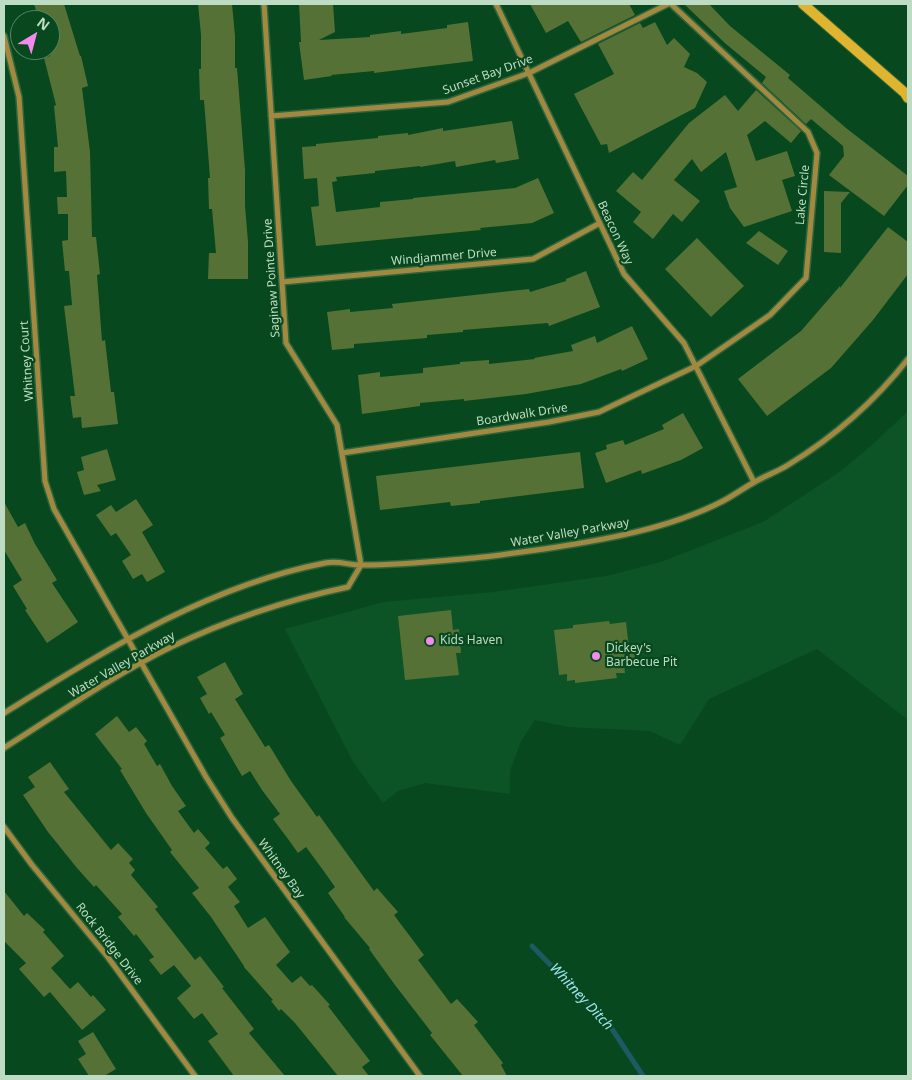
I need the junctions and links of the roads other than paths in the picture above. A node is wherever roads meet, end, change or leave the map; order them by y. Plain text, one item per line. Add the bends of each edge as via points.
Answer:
1 (264, 4) edge
2 (496, 4) edge
3 (669, 4) edge
4 (803, 4) edge
5 (4, 36) edge
6 (529, 73) junction
7 (907, 95) edge
8 (271, 116) junction
9 (600, 223) junction
10 (282, 282) junction
11 (908, 359) edge
12 (696, 366) junction
13 (342, 453) junction
14 (754, 482) junction
15 (361, 566) junction
16 (128, 638) junction
17 (142, 663) junction
18 (4, 713) edge
19 (4, 748) edge
20 (4, 827) edge
21 (195, 1076) edge
22 (420, 1076) edge

1 - 8 street, Saginaw Pointe Drive
2 - 6 street, Beacon Way
3 - 6 street, Sunset Bay Drive
3 - 12 street, Lake Circle via 808,132 816,154 806,278 770,315
4 - 7 street
5 - 16 street, Whitney Court via 19,97 45,481 60,522
6 - 8 street, Sunset Bay Drive via 448,102
6 - 9 street, Beacon Way
8 - 10 street, Saginaw Pointe Drive
9 - 10 street, Windjammer Drive via 533,258
9 - 12 street, Beacon Way via 624,274 684,343
10 - 13 street, Saginaw Pointe Drive via 286,343 337,425
11 - 14 street, Water Valley Parkway via 879,392 833,434 786,467
12 - 13 street, Boardwalk Drive via 599,412
12 - 14 street, Beacon Way
13 - 15 street, Saginaw Pointe Drive
14 - 15 street, Water Valley Parkway via 688,516 625,535 494,556
15 - 16 street, Water Valley Parkway via 338,561 323,563 264,579 205,601
15 - 17 street, Water Valley Parkway via 348,587 282,603 170,647
16 - 17 street, Whitney Court
16 - 18 street, Water Valley Parkway
17 - 19 street, Water Valley Parkway
17 - 22 street, Whitney Bay via 232,818
20 - 21 street, Rock Bridge Drive via 107,956

